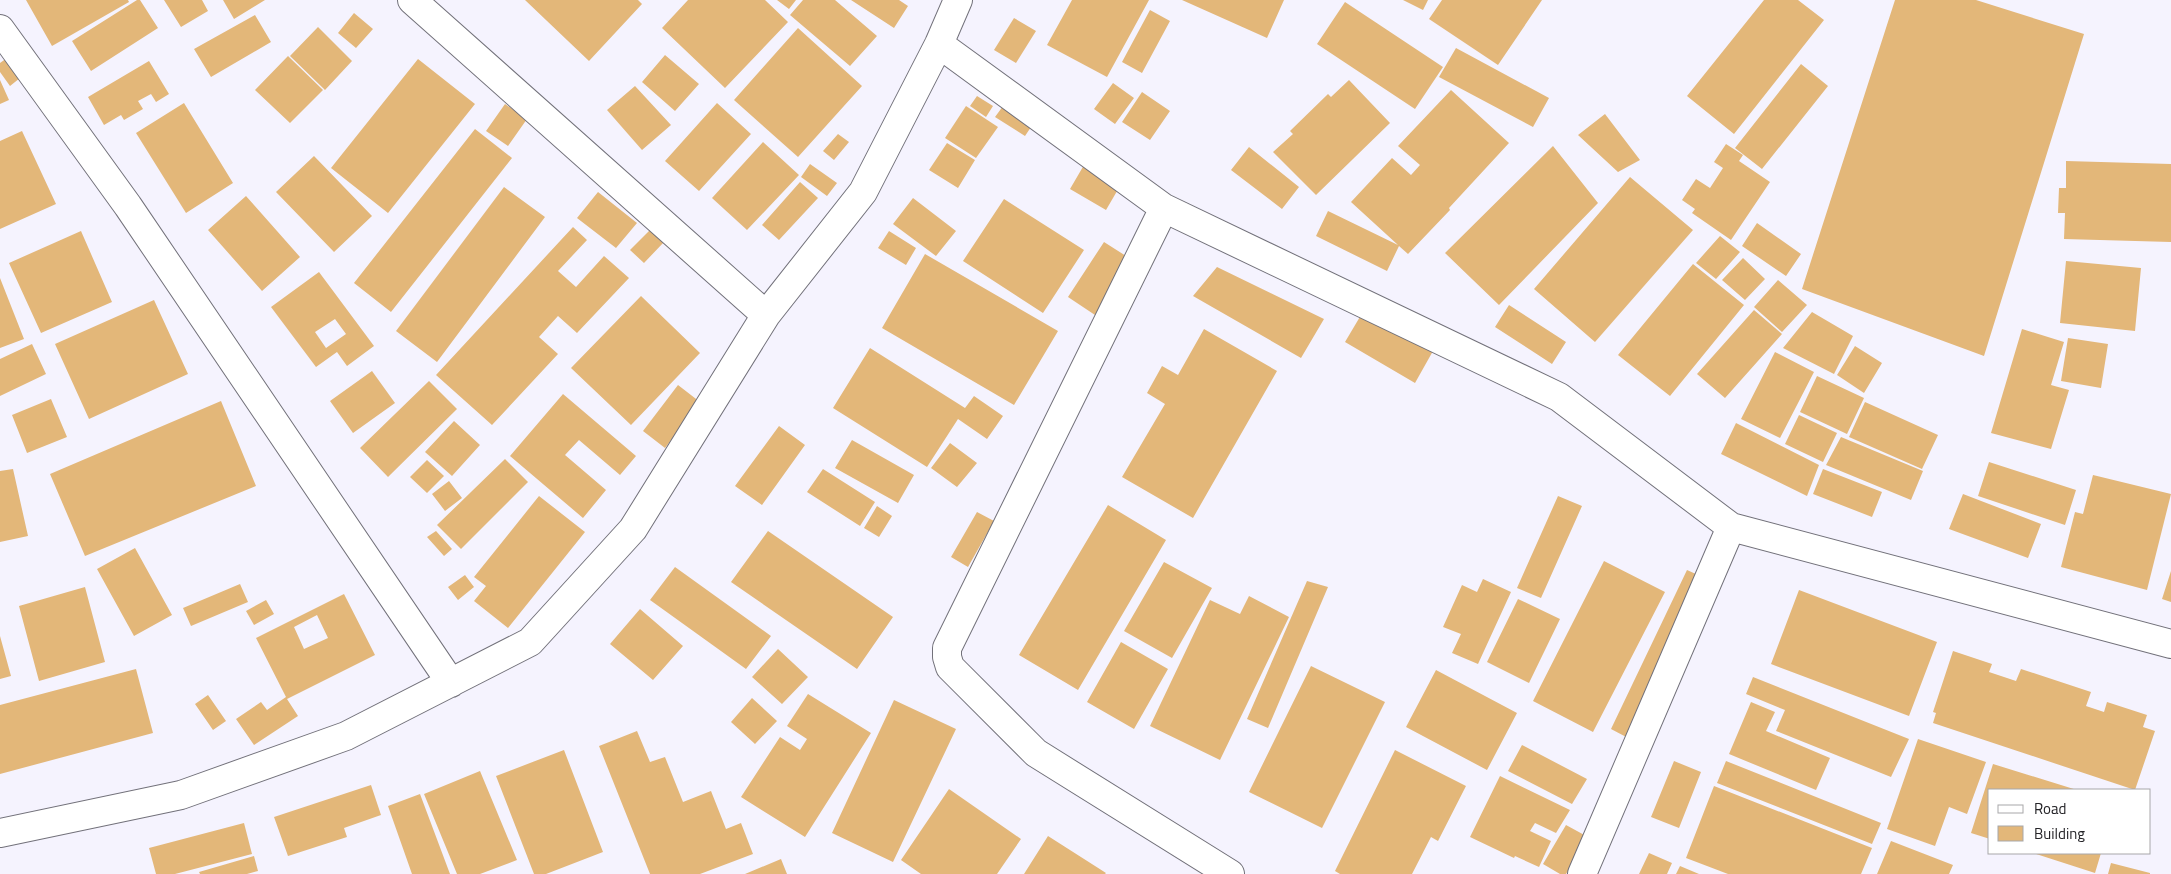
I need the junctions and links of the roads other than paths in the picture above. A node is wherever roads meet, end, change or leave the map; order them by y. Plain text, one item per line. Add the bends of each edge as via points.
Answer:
1 (412, 0) edge
2 (958, 0) edge
3 (0, 29) edge
4 (939, 44) junction
5 (1164, 208) junction
6 (766, 314) junction
7 (1731, 527) junction
8 (2171, 644) edge
9 (451, 683) junction
10 (0, 833) edge
11 (1230, 874) edge
12 (1582, 874) edge

1 - 6 street
2 - 4 street
3 - 9 street via 128,206
4 - 5 street
4 - 6 street via 863,192
5 - 7 street via 1559,397
5 - 11 street via 947,648 947,657 950,666 1036,753
6 - 9 street via 633,529 530,642
7 - 8 street
7 - 12 street
9 - 10 street via 346,736 182,795

